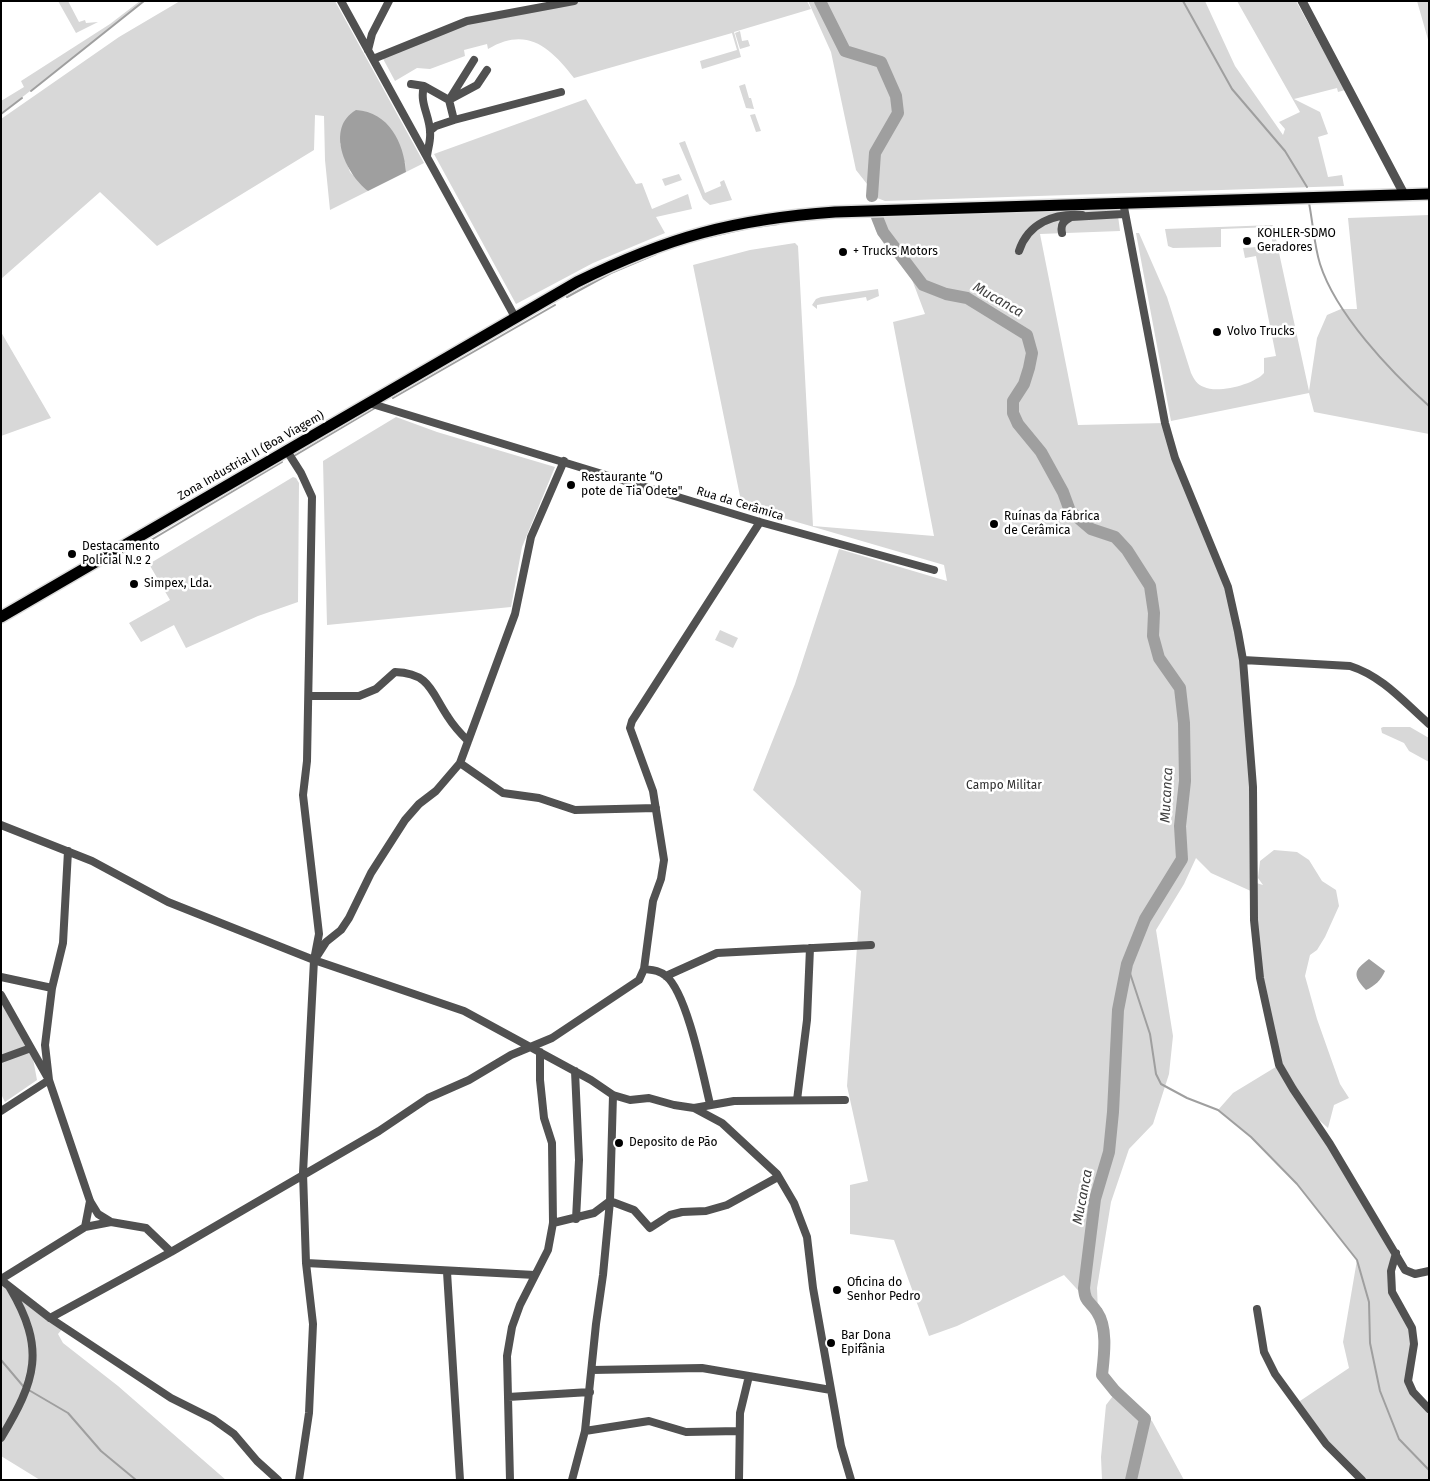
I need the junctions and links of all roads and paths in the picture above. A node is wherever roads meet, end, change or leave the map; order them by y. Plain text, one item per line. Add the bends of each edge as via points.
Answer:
1 (341, 1) edge
2 (389, 1) edge
3 (574, 1) edge
4 (1302, 1) edge
5 (368, 50) junction
6 (373, 59) junction
7 (474, 60) dead end
8 (487, 70) dead end
9 (411, 84) dead end
10 (424, 86) junction
11 (561, 92) dead end
12 (450, 100) junction
13 (454, 120) junction
14 (431, 130) junction
15 (427, 156) junction
16 (1404, 194) junction
17 (1429, 194) edge
18 (1122, 202) junction
19 (1124, 214) junction
20 (1082, 215) junction
21 (1062, 233) dead end
22 (1019, 251) dead end
23 (515, 317) junction
24 (369, 403) junction
25 (286, 451) junction
26 (564, 462) junction
27 (760, 522) junction
28 (934, 570) dead end
29 (1, 617) edge
30 (1243, 660) junction
31 (309, 696) junction
32 (1429, 724) edge
33 (468, 741) junction
34 (460, 763) junction
35 (656, 808) junction
36 (1, 825) edge
37 (68, 851) junction
38 (871, 945) dead end
39 (810, 948) junction
40 (314, 960) junction
41 (644, 969) junction
42 (666, 976) junction
43 (1, 977) edge
44 (52, 988) junction
45 (1, 995) edge
46 (531, 1046) junction
47 (31, 1048) junction
48 (540, 1052) junction
49 (1, 1059) edge
50 (575, 1071) junction
51 (49, 1080) junction
52 (613, 1095) junction
53 (797, 1100) junction
54 (845, 1100) dead end
55 (710, 1104) junction
56 (694, 1108) junction
57 (1, 1111) edge
58 (303, 1173) junction
59 (778, 1177) junction
60 (90, 1200) junction
61 (610, 1201) junction
62 (576, 1219) junction
63 (111, 1222) junction
64 (553, 1223) junction
65 (85, 1227) junction
66 (171, 1252) junction
67 (1396, 1253) junction
68 (306, 1263) junction
69 (1429, 1271) edge
70 (447, 1272) junction
71 (535, 1275) junction
72 (3, 1281) edge
73 (1257, 1309) dead end
74 (50, 1318) junction
75 (592, 1370) junction
76 (749, 1376) junction
77 (831, 1390) junction
78 (590, 1392) junction
79 (508, 1397) junction
80 (1429, 1409) edge
81 (739, 1431) junction
82 (585, 1432) junction
83 (1, 1438) edge
84 (278, 1480) edge
85 (299, 1480) edge
86 (460, 1480) edge
87 (510, 1480) edge
88 (572, 1480) edge
89 (739, 1480) edge
90 (852, 1480) edge
91 (1362, 1480) edge

1 - 5 street
2 - 5 street via 372,34
3 - 6 street via 467,22
4 - 16 street
5 - 6 street
6 - 15 street
7 - 12 street
8 - 12 street via 477,85
9 - 10 street
10 - 12 street
10 - 14 street via 423,107
11 - 13 street
12 - 13 street
13 - 14 street
14 - 15 street
15 - 23 street
16 - 17 main road, Zona Industrial II (Boa Viagem)
16 - 18 main road, Zona Industrial II (Boa Viagem)
18 - 19 street
18 - 23 main road, Zona Industrial II (Boa Viagem) via 798,214 724,226 643,251
19 - 20 street
19 - 30 street via 1165,423 1175,458 1228,587
20 - 21 street via 1064,221
20 - 22 street via 1042,222 1028,234
23 - 24 main road, Zona Industrial II (Boa Viagem)
24 - 25 main road, Zona Industrial II (Boa Viagem)
24 - 26 street, Rua da Cerâmica
25 - 29 main road, Zona Industrial II (Boa Viagem)
25 - 31 street via 312,497
26 - 27 street, Rua da Cerâmica
26 - 33 street via 530,537 516,614
27 - 28 street, Rua da Cerâmica
27 - 35 street via 632,721 632,738 653,791
30 - 32 street via 1350,666 1366,671
30 - 67 street via 1253,787 1254,920 1260,978 1279,1065
31 - 33 street via 359,696 376,689 395,672 409,672 424,679 440,700 447,716
31 - 40 street via 308,761 303,795 319,934
33 - 34 street
34 - 35 street via 503,793 539,798 575,810
34 - 40 street via 442,786 405,820 371,873 349,918
35 - 41 street via 664,860 653,901
36 - 37 street
37 - 40 street via 168,902
37 - 44 street via 63,943
38 - 39 street
39 - 42 street via 717,953
39 - 53 street via 807,1020
40 - 46 street via 464,1012
40 - 58 street
41 - 42 street via 656,970
41 - 46 street via 639,980 628,990 552,1038
42 - 55 street via 675,987 687,1017
43 - 44 street
44 - 51 street via 46,1046
45 - 47 street
46 - 48 street
46 - 58 street via 428,1098 379,1131
47 - 49 street
47 - 51 street
48 - 50 street
48 - 64 street via 544,1118 552,1143
50 - 52 street
50 - 62 street via 579,1160
51 - 57 street
51 - 60 street
52 - 56 street via 630,1100 648,1098
52 - 61 street
53 - 54 street
53 - 55 street
55 - 56 street
56 - 59 street via 722,1123
58 - 66 street
58 - 68 street
59 - 61 street via 728,1205 670,1215 650,1228 634,1210
59 - 77 street via 794,1203 807,1237 812,1288
60 - 63 street via 98,1214
60 - 65 street
61 - 62 street via 594,1213
61 - 75 street
62 - 64 street
63 - 65 street
63 - 66 street via 146,1228
64 - 71 street via 548,1250
65 - 72 street
66 - 74 street
67 - 69 street via 1410,1273
67 - 80 street via 1391,1271 1392,1292 1412,1328 1414,1344 1408,1381 1413,1392
68 - 70 street
68 - 85 street via 313,1324 309,1413
70 - 71 street
70 - 86 street
71 - 79 street via 512,1327
72 - 74 street
72 - 83 street via 24,1313 32,1359 26,1396
73 - 91 street via 1264,1352 1275,1374 1326,1444
74 - 84 street via 171,1398 214,1419 234,1434
75 - 76 street via 702,1368
75 - 78 street
76 - 77 street
76 - 81 street
77 - 90 street via 841,1446
78 - 79 street
78 - 82 street
79 - 87 street
81 - 82 street via 686,1432 649,1421
81 - 89 street
82 - 88 street

